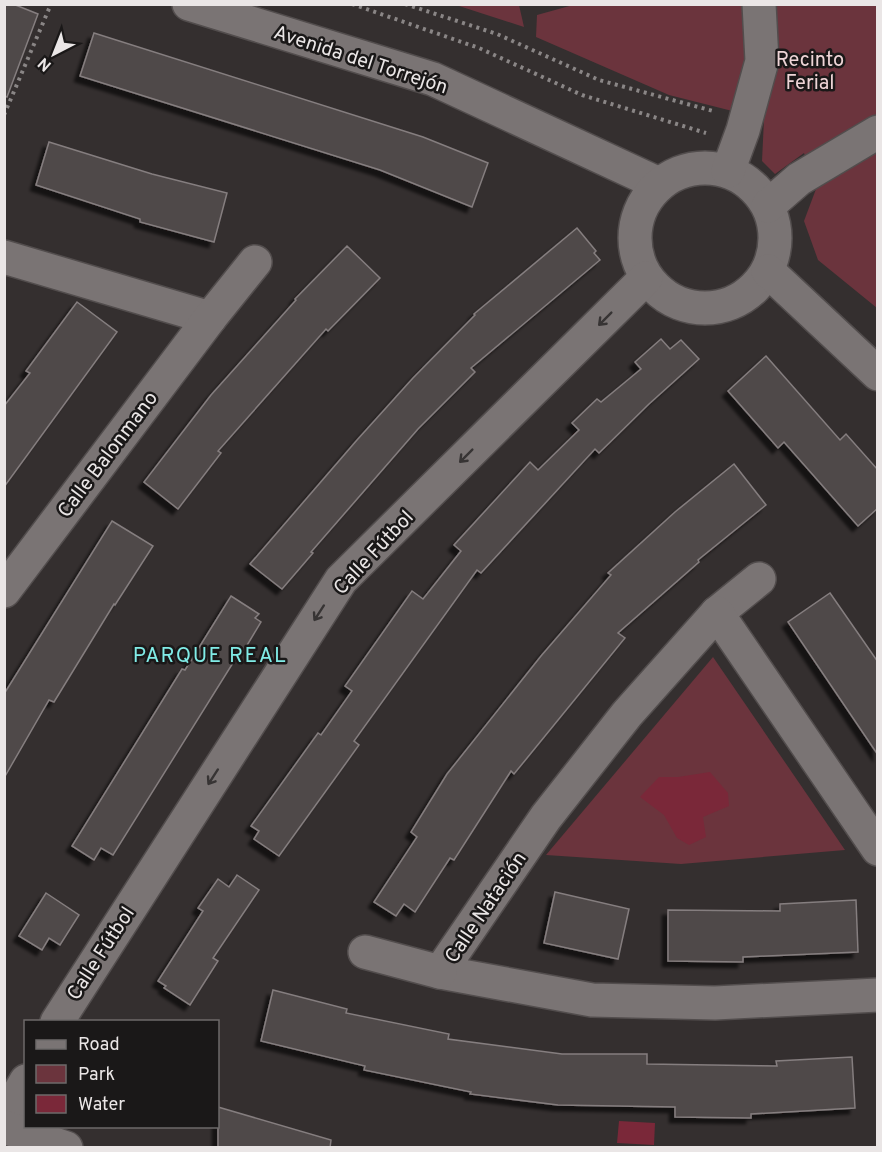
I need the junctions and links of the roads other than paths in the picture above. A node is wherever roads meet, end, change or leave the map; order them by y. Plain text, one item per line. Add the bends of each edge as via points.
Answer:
1 (189, 4) edge
2 (759, 4) edge
3 (878, 132) edge
4 (728, 171) junction
5 (659, 184) junction
6 (768, 206) junction
7 (4, 257) edge
8 (255, 262) dead end
9 (768, 271) junction
10 (646, 278) junction
11 (210, 318) junction
12 (878, 374) edge
13 (759, 579) dead end
14 (4, 591) edge
15 (717, 614) junction
16 (878, 849) edge
17 (365, 952) dead end
18 (440, 972) junction
19 (878, 995) edge
20 (58, 1020) edge
21 (24, 1084) edge
22 (4, 1119) edge
23 (4, 1127) edge
24 (66, 1148) edge

1 - 5 street, Avenida del Torrejón via 433,79
2 - 4 street via 762,62
3 - 6 street via 799,179
4 - 5 street via 704,167 688,170
4 - 6 street via 753,187
5 - 10 street via 643,202 636,220 634,244
6 - 9 street via 774,223 775,248
7 - 11 street
8 - 11 street, Calle Balonmano
9 - 10 street via 748,294 727,306 702,309 663,295
9 - 12 street
10 -> 20 street, Calle Fútbol via 341,580
11 - 14 street, Calle Balonmano
13 - 15 street, Calle Natación
15 - 16 street
15 - 18 street, Calle Natación via 627,714 546,818
17 - 18 street
18 - 19 street, Calle Natación via 592,1000 715,1003
21 - 22 street
23 - 24 street

